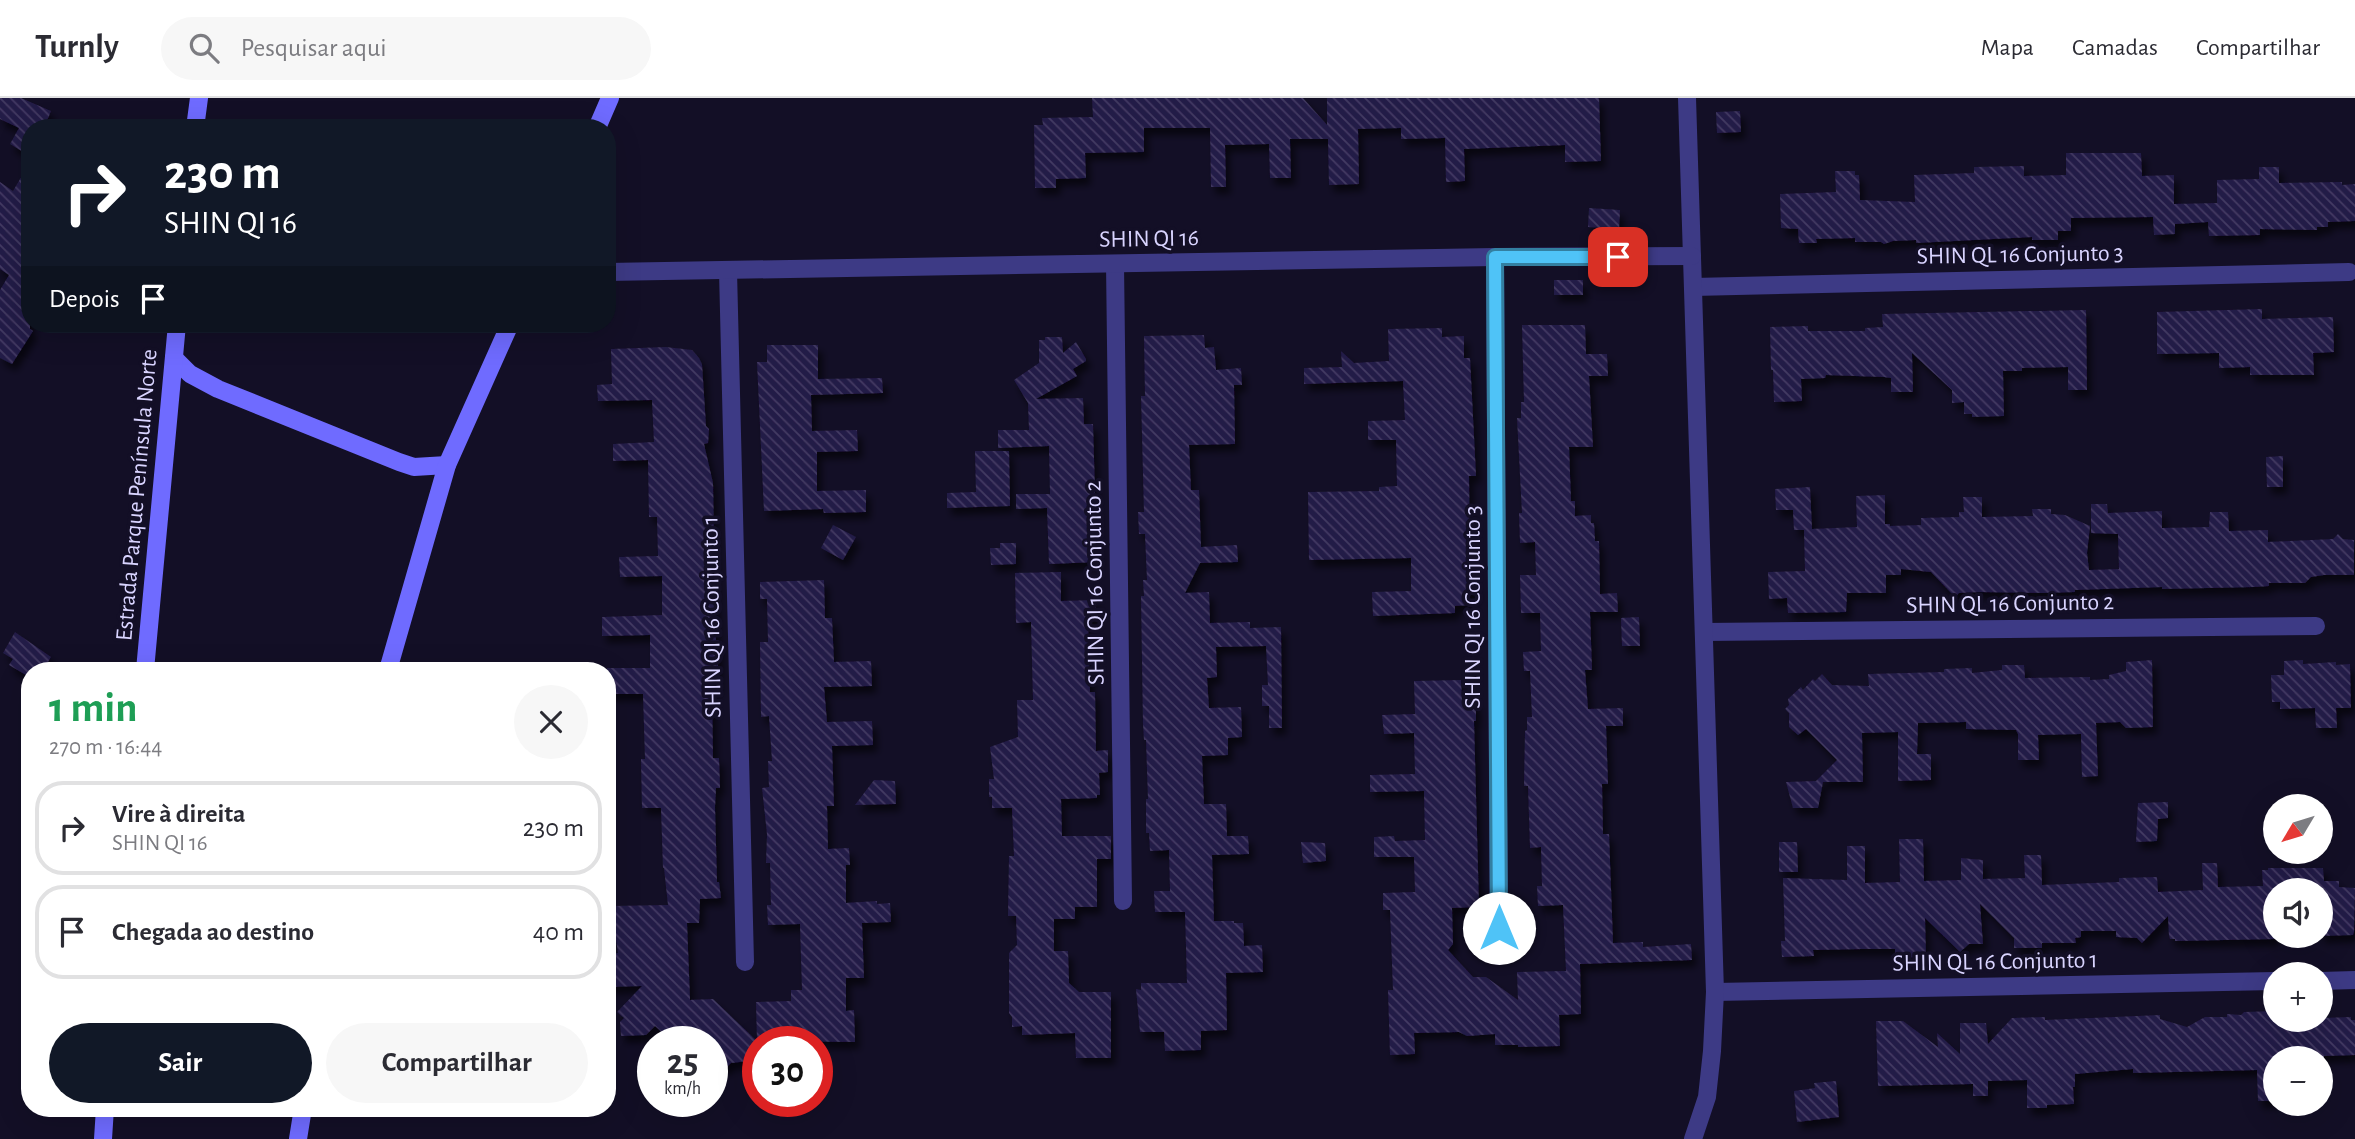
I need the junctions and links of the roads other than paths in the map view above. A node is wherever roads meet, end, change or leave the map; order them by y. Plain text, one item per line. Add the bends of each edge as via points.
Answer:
1 (198, 98) edge
2 (610, 98) edge
3 (1687, 98) edge
4 (196, 119) edge
5 (601, 119) edge
6 (1692, 256) junction
7 (1495, 257) junction
8 (1115, 264) junction
9 (728, 271) junction
10 (616, 272) edge
11 (2349, 272) dead end
12 (1693, 287) junction
13 (176, 333) edge
14 (506, 333) edge
15 (174, 358) junction
16 (447, 465) junction
17 (2316, 626) dead end
18 (1704, 632) junction
19 (146, 662) edge
20 (390, 662) edge
21 (1123, 901) dead end
22 (1499, 956) dead end
23 (745, 962) dead end
24 (2355, 980) edge
25 (2263, 981) edge
26 (2333, 981) edge
27 (1715, 992) junction
28 (104, 1117) edge
29 (302, 1117) edge
30 (103, 1139) edge
31 (298, 1139) edge
32 (1693, 1139) edge

1 - 4 main road
2 - 5 main road
3 - 6 street
6 - 7 street, SHIN QI 16
6 - 12 street
7 - 8 street, SHIN QI 16
7 - 22 street, SHIN QI 16 Conjunto 3
8 - 9 street, SHIN QI 16
8 - 21 street, SHIN QI 16 Conjunto 2
9 - 10 street, SHIN QI 16
9 - 23 street, SHIN QI 16 Conjunto 1
11 - 12 street, SHIN QL 16 Conjunto 3
12 - 18 street
13 - 15 main road, Estrada Parque Península Norte
14 - 16 main road
15 - 16 main road via 190,374 218,389 399,462 414,467
15 - 19 main road, Estrada Parque Península Norte
16 - 20 main road
17 - 18 street, SHIN QL 16 Conjunto 2
18 - 27 street
24 - 26 street
25 - 27 street, SHIN QL 16 Conjunto 1
27 - 32 street via 1707,1097
28 - 30 main road
29 - 31 main road

